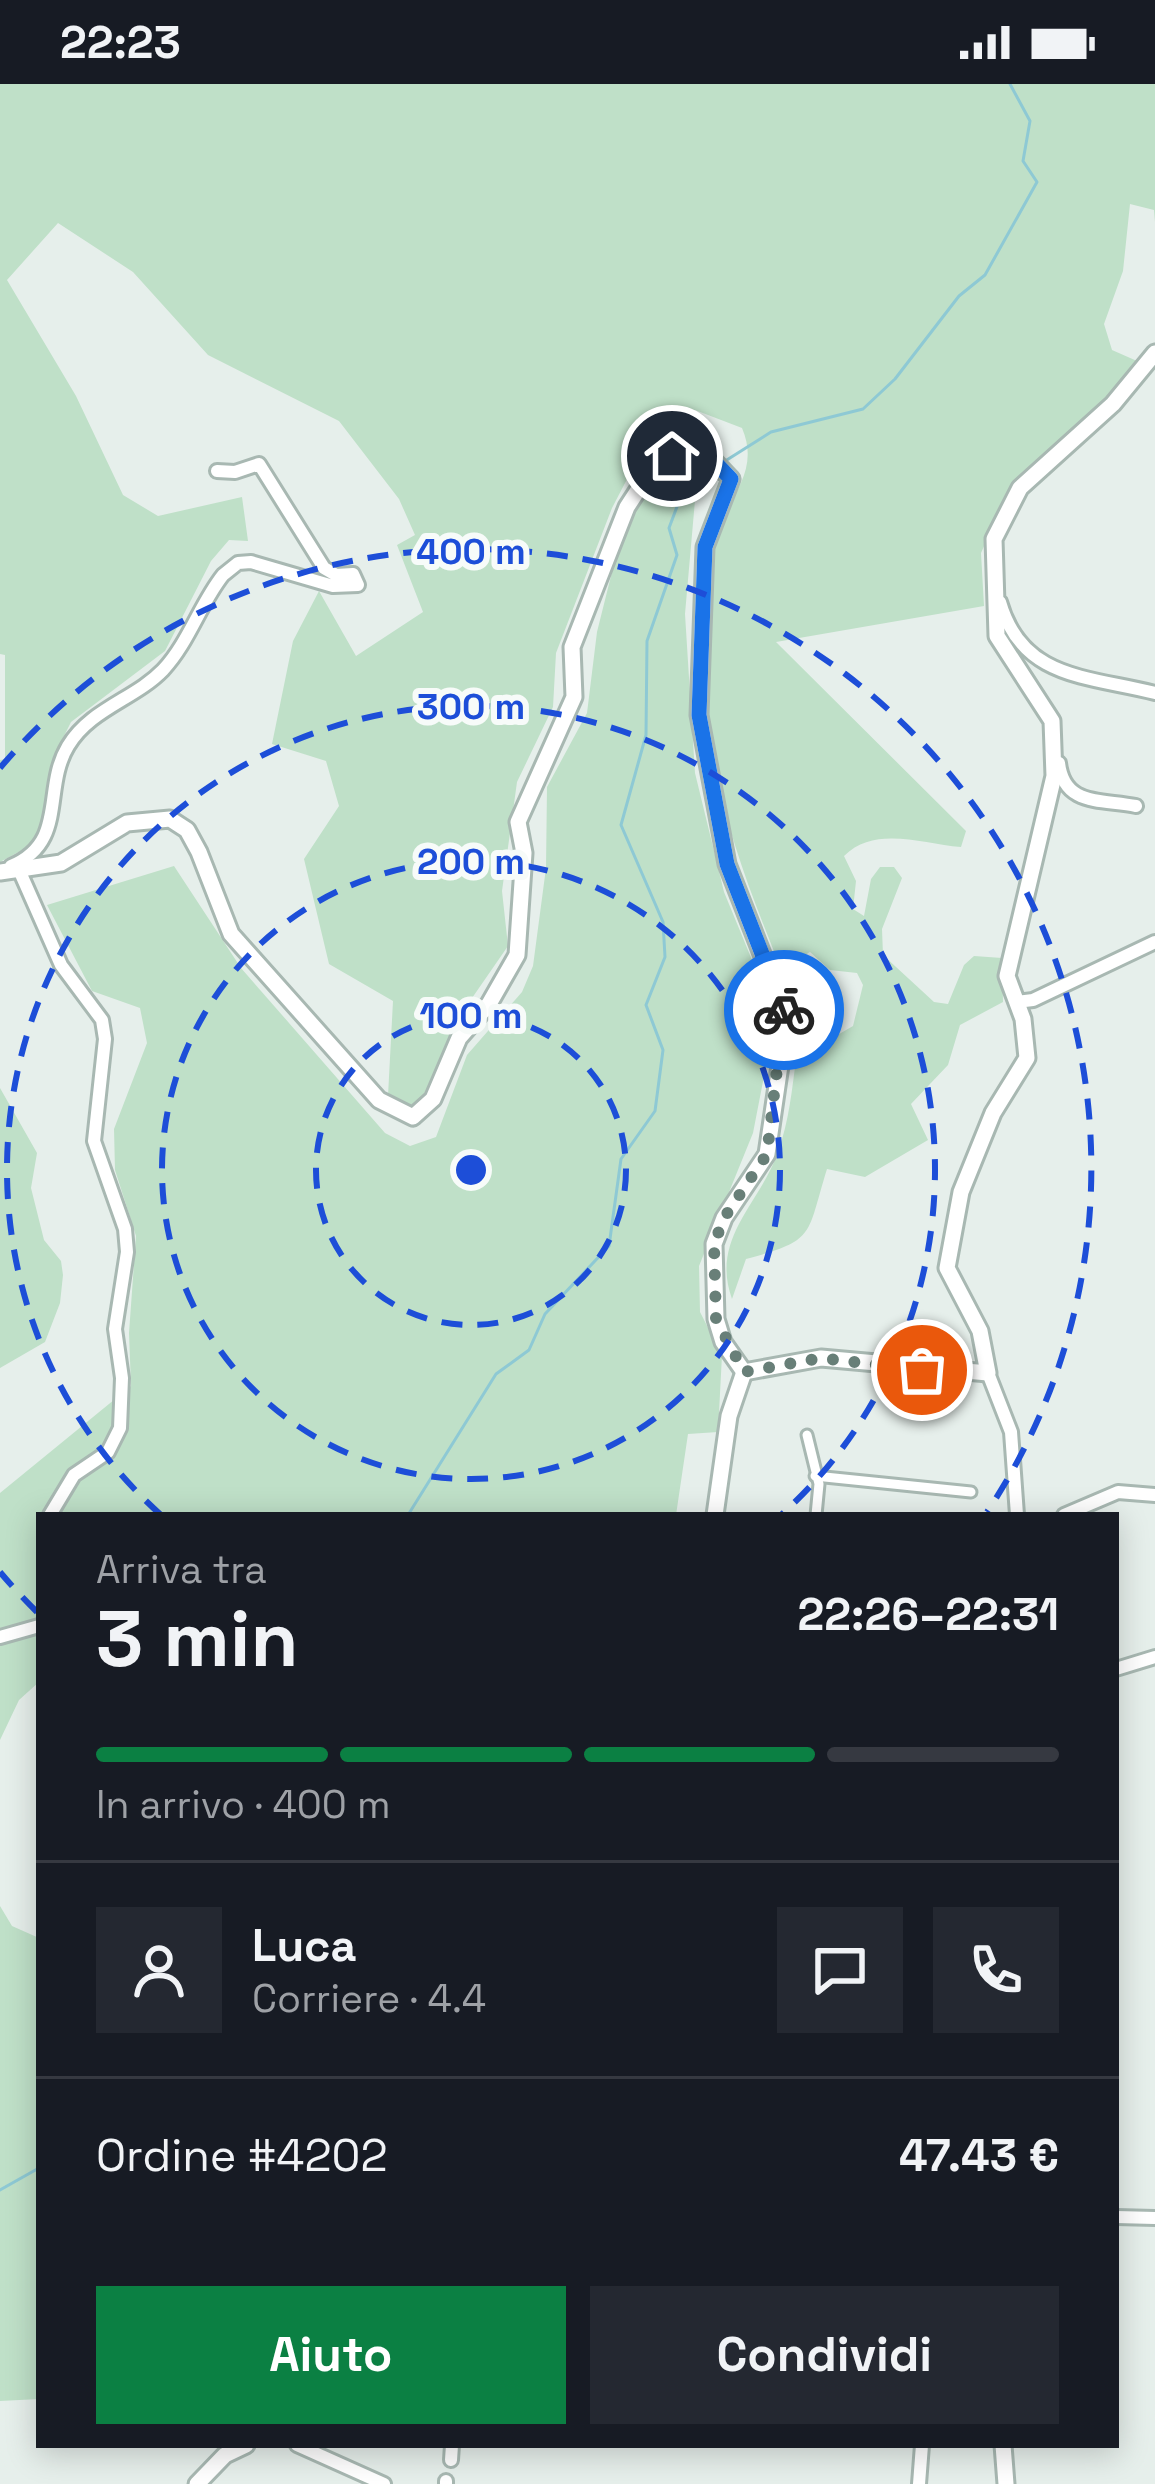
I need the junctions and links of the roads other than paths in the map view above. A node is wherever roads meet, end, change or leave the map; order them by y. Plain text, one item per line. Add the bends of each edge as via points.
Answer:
1 (1155, 353) edge
2 (217, 470) dead end
3 (993, 578) junction
4 (1155, 693) edge
5 (1053, 743) junction
6 (1136, 806) dead end
7 (0, 872) edge
8 (20, 872) junction
9 (1155, 943) edge
10 (1016, 1002) junction
11 (744, 1372) junction
12 (988, 1373) junction
13 (807, 1436) dead end
14 (815, 1476) junction
15 (971, 1492) dead end
16 (1155, 1495) edge
17 (52, 1512) edge
18 (715, 1512) edge
19 (815, 1512) edge
20 (1017, 1512) edge
21 (1071, 1512) edge
22 (36, 1627) edge
23 (0, 1637) edge
24 (1155, 1657) edge
25 (1119, 1669) edge
26 (1119, 2218) edge
27 (1155, 2218) edge
28 (241, 2448) edge
29 (304, 2448) edge
30 (452, 2448) edge
31 (922, 2448) edge
32 (1003, 2448) edge
33 (451, 2460) dead end
34 (196, 2484) edge
35 (384, 2484) edge
36 (919, 2484) edge
37 (1006, 2484) edge

1 - 3 street via 1113,404 1020,488 994,539
2 - 7 street via 259,464 324,568 353,574 358,585 238,563 210,591 163,670 91,719 67,747 46,837
3 - 4 street via 1008,629 1030,658
3 - 5 street via 997,636 1052,721
5 - 6 street via 1061,784 1071,794
5 - 10 street via 1054,776 1007,976
7 - 8 street
8 - 11 street via 61,862 127,823 170,820 192,839 231,934 379,1100 413,1117 433,1099 459,1038 517,956 524,853 518,822 574,697 572,647 627,507 653,467 672,456 710,457 728,474 726,502 705,547 699,715 727,864 787,1018 767,1154 714,1244 716,1319
8 - 17 street via 61,964 101,1020 94,1142 127,1252 115,1329 120,1428 108,1452 74,1475
9 - 10 street
10 - 12 street via 1027,1058 993,1113 961,1192 947,1268 980,1331
11 - 12 street via 821,1358
11 - 18 street
12 - 20 street via 1011,1432
13 - 14 street
14 - 15 street
14 - 19 street
16 - 21 street via 1118,1492
22 - 23 street
24 - 25 street
26 - 27 street
28 - 34 street
29 - 35 street
30 - 33 street
31 - 36 street
32 - 37 street

